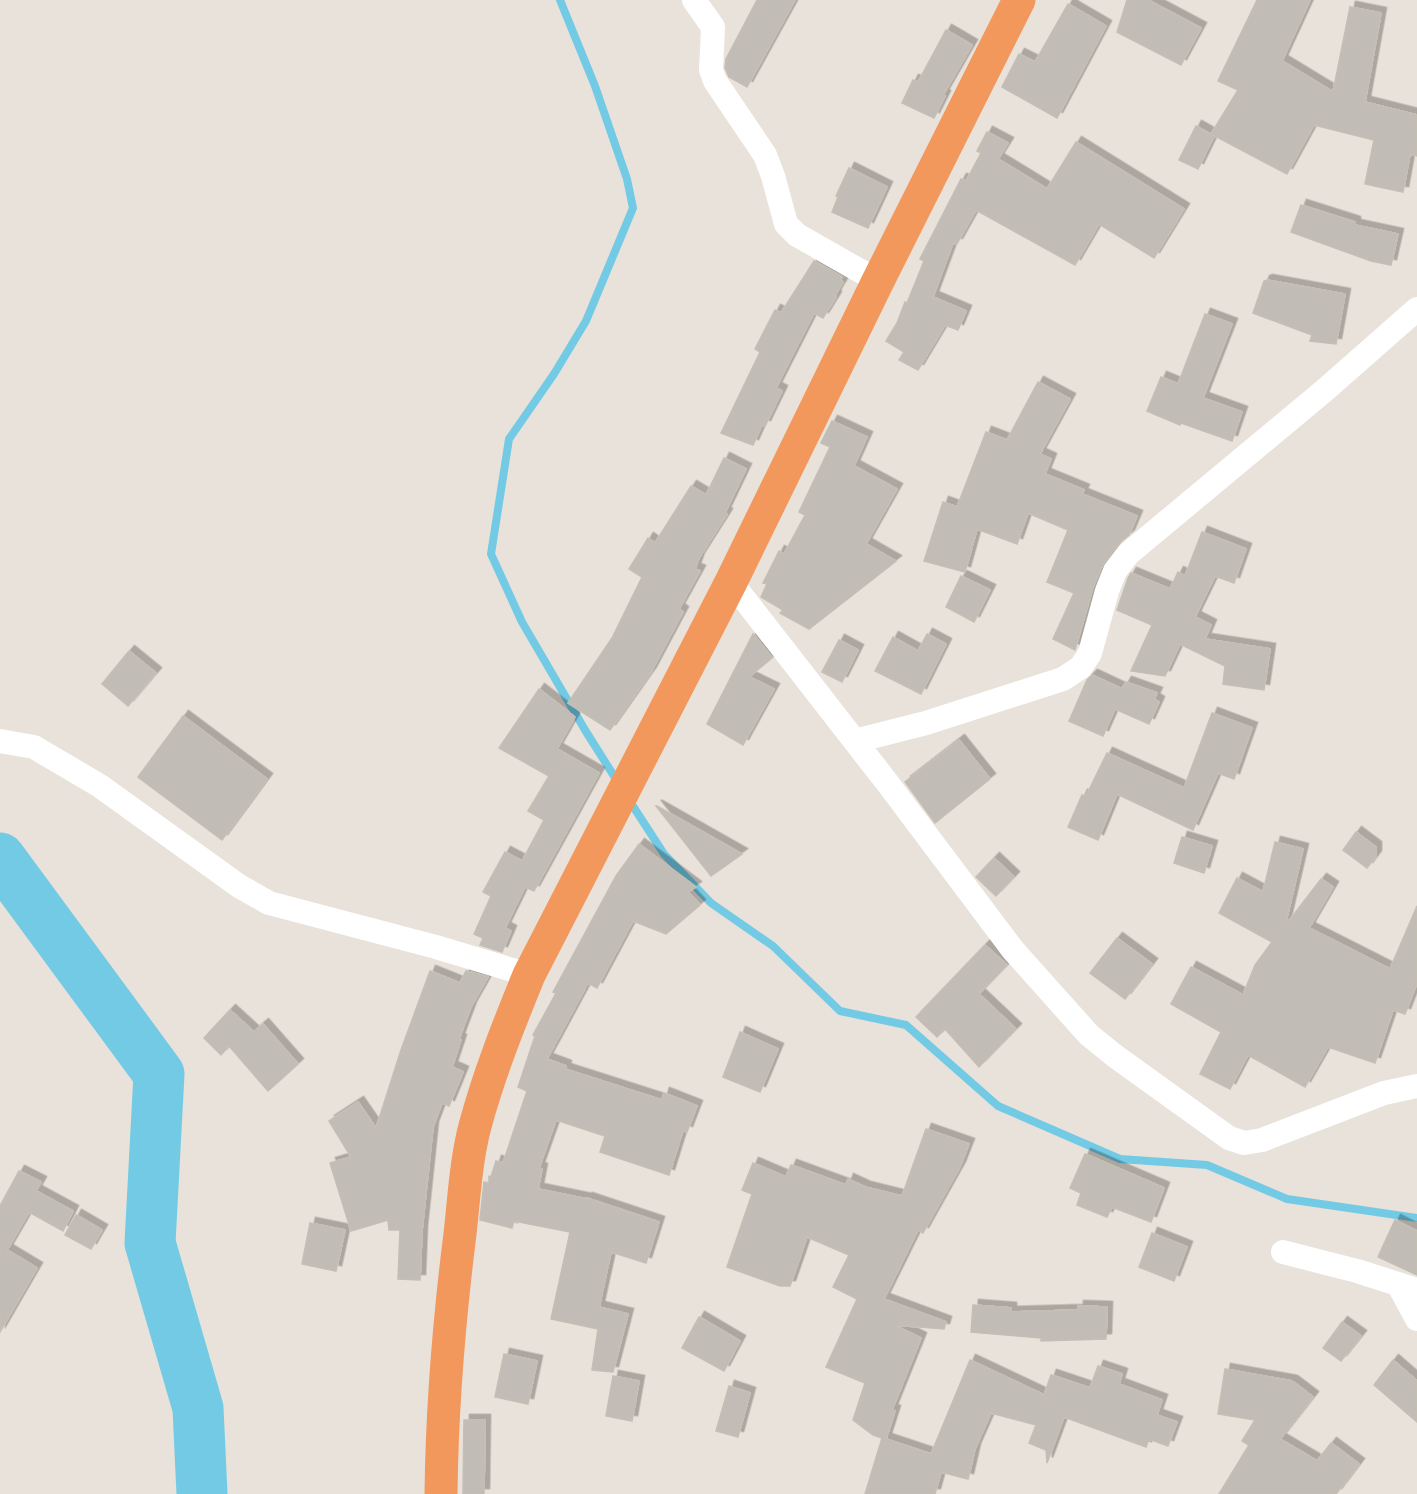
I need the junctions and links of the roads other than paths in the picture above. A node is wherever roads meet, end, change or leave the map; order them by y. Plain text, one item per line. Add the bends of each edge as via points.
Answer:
1 (694, 0) edge
2 (1019, 0) edge
3 (878, 281) junction
4 (1417, 309) edge
5 (731, 582) junction
6 (0, 741) edge
7 (855, 741) junction
8 (529, 975) junction
9 (1417, 1086) edge
10 (1282, 1252) dead end
11 (1407, 1287) edge
12 (1417, 1319) edge
13 (441, 1494) edge

1 - 3 street via 713,27 711,70 715,81 765,156 786,224 797,235
2 - 3 highway
3 - 5 highway
4 - 7 street via 1128,554 1115,571 1081,667 1064,679
5 - 7 street
5 - 8 highway
6 - 8 street via 34,747 100,786 239,886 269,903
7 - 9 street via 1013,950 1089,1035 1229,1138 1244,1143 1262,1140 1384,1093
8 - 13 highway via 474,1128 450,1319
10 - 11 street
11 - 12 street

